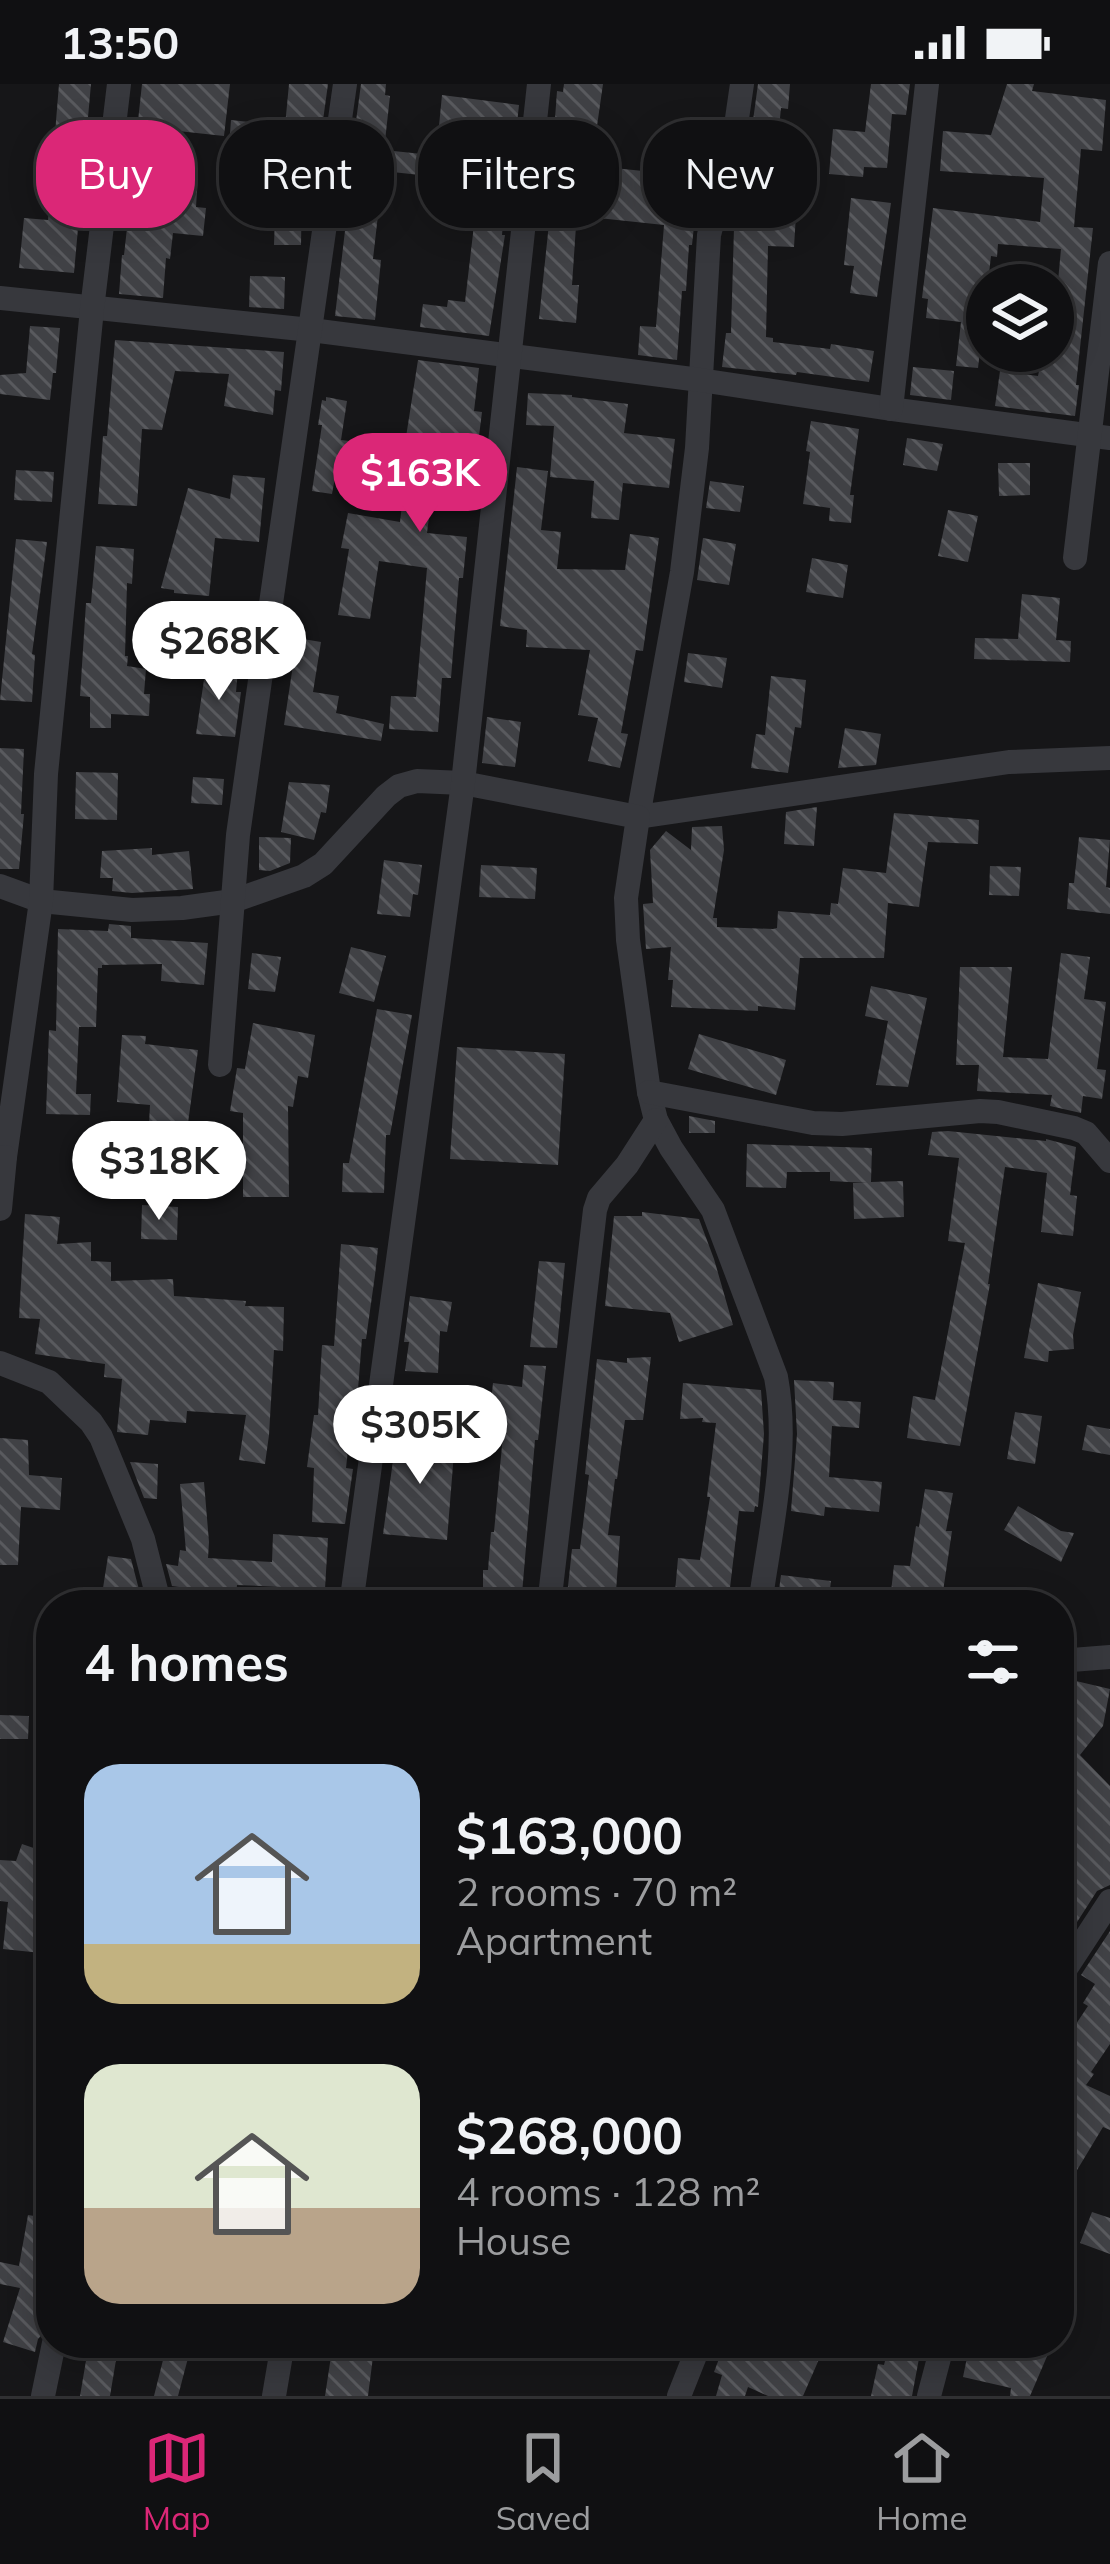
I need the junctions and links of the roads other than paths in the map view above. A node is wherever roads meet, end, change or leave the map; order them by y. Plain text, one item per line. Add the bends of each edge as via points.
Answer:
1 (118, 84) edge
2 (345, 84) edge
3 (539, 84) edge
4 (742, 84) edge
5 (927, 84) edge
6 (1110, 263) edge
7 (0, 298) edge
8 (92, 309) junction
9 (311, 329) junction
10 (508, 355) junction
11 (700, 380) junction
12 (890, 409) junction
13 (1101, 436) edge
14 (1076, 558) dead end
15 (1110, 758) edge
16 (463, 783) junction
17 (638, 817) junction
18 (0, 886) edge
19 (41, 901) junction
20 (233, 901) junction
21 (220, 1065) dead end
22 (649, 1092) junction
23 (656, 1120) junction
24 (2, 1157) edge
25 (1110, 1162) edge
26 (0, 1209) edge
27 (0, 1363) edge
28 (156, 1590) edge
29 (353, 1590) edge
30 (551, 1590) edge
31 (762, 1590) edge
32 (1110, 1657) edge
33 (1074, 1660) edge
34 (1110, 1901) edge
35 (1074, 1956) edge
36 (51, 2358) edge
37 (281, 2358) edge
38 (694, 2358) edge
39 (939, 2358) edge
40 (43, 2396) edge
41 (274, 2396) edge
42 (679, 2396) edge
43 (929, 2396) edge

1 - 8 street
2 - 9 street
3 - 10 street
4 - 11 street via 709,235
5 - 12 street
6 - 13 street
7 - 8 street
8 - 9 street
8 - 19 street
9 - 10 street
9 - 20 street
10 - 11 street
10 - 16 street
11 - 12 street
11 - 17 street via 682,572
12 - 13 street
13 - 14 street
15 - 17 street via 1009,762
16 - 17 street
16 - 20 street via 399,785 323,864
16 - 29 street
17 - 22 street via 626,898
18 - 19 street
19 - 20 street via 132,910
19 - 24 street
20 - 21 street
22 - 23 street
22 - 25 street via 813,1123 998,1112 1075,1128
23 - 30 street via 595,1210
23 - 31 street via 712,1210 776,1378 779,1468
24 - 26 street
27 - 28 street via 49,1382 91,1422 143,1539
32 - 33 street
34 - 35 street
36 - 40 street
37 - 41 street
38 - 42 street
39 - 43 street

